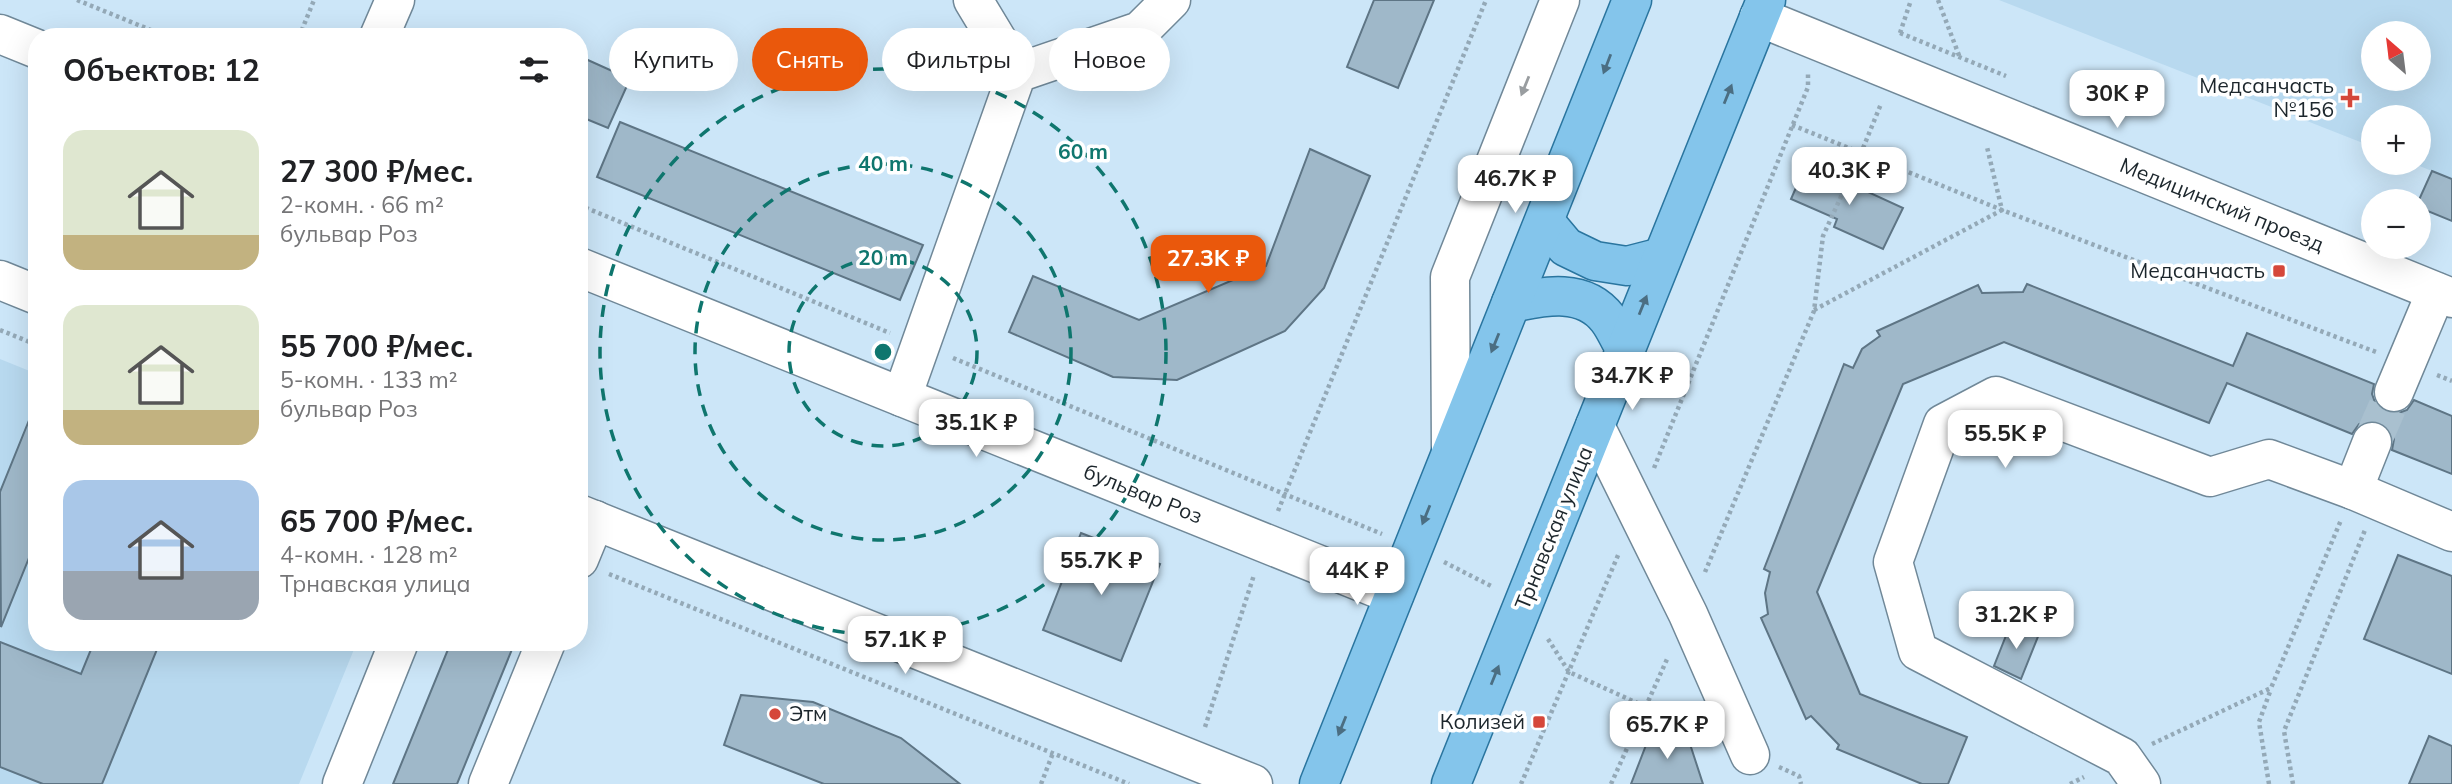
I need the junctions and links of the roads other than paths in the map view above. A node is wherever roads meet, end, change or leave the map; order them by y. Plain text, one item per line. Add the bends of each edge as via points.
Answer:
1 (394, 0) edge
2 (973, 0) edge
3 (1171, 0) edge
4 (1560, 0) edge
5 (1632, 0) edge
6 (1762, 9) edge
7 (383, 28) edge
8 (990, 28) edge
9 (0, 34) edge
10 (28, 45) edge
11 (1035, 67) edge
12 (1011, 91) edge
13 (1545, 222) junction
14 (1662, 257) junction
15 (588, 271) edge
16 (0, 280) edge
17 (28, 291) edge
18 (2444, 295) edge
19 (1511, 303) junction
20 (1625, 348) junction
21 (2401, 378) tunnel mouth
22 (902, 397) junction
23 (1595, 426) junction
24 (2372, 442) tunnel mouth
25 (1451, 451) junction
26 (2365, 495) junction
27 (588, 517) edge
28 (588, 527) edge
29 (2452, 532) edge
30 (592, 566) edge
31 (1394, 595) junction
32 (395, 651) edge
33 (542, 651) edge
34 (1749, 755) road end
35 (2132, 771) edge
36 (1243, 782) edge
37 (342, 784) edge
38 (488, 784) edge
39 (1319, 784) edge
40 (1451, 784) edge

1 - 7 street
2 - 8 street
3 - 11 street via 1140,31
4 -> 25 street via 1450,277
5 -> 13 main road
14 -> 6 main road, Трнавская улица
6 - 18 street, Медицинский проезд via 1808,38
9 - 10 street
12 - 22 street
13 - 14 main road via 1566,247 1595,261 1627,266
13 - 19 main road
20 -> 14 main road, Трнавская улица
15 - 22 street, бульвар Роз
16 - 17 street
18 - 21 street
19 - 20 main road via 1549,295 1581,299 1607,317
19 -> 25 main road
20 - 23 main road, Трнавская улица
22 - 31 street, бульвар Роз
23 - 34 street via 1688,614
40 -> 23 main road, Трнавская улица
24 - 26 street
25 -> 31 main road
26 - 29 street
26 - 35 street via 2269,459 2210,477 1996,396 1942,424 1893,562 1918,651
27 - 36 street
28 - 30 street
31 -> 39 main road
32 - 37 street
33 - 38 street

